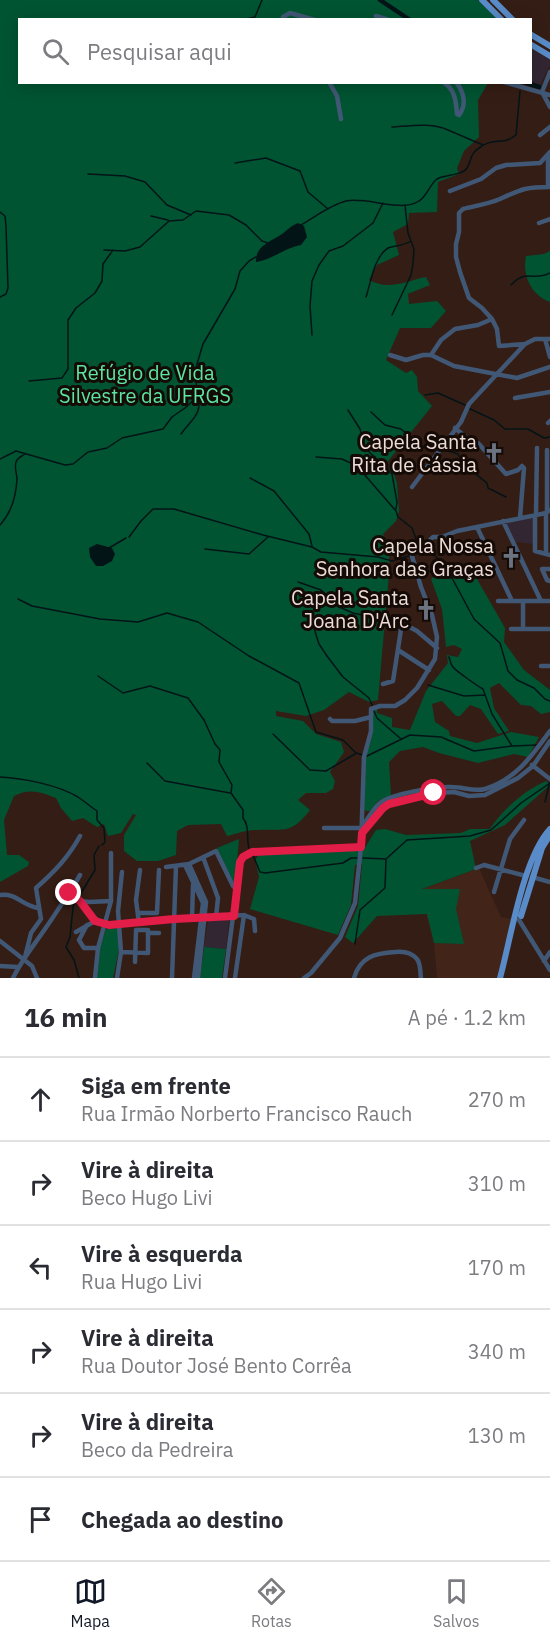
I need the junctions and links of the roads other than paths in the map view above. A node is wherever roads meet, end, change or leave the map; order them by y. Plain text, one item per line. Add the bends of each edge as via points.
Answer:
1 (482, 0) edge
2 (493, 0) edge
3 (284, 18) edge
4 (308, 18) edge
5 (500, 18) edge
6 (511, 18) edge
7 (532, 35) edge
8 (532, 45) edge
9 (550, 46) edge
10 (550, 56) edge
11 (550, 72) edge
12 (330, 84) edge
13 (446, 84) edge
14 (457, 84) edge
15 (512, 84) edge
16 (542, 92) junction
17 (550, 95) edge
18 (550, 107) edge
19 (341, 119) dead end
20 (550, 127) edge
21 (540, 135) dead end
22 (549, 154) edge
23 (549, 187) edge
24 (450, 191) dead end
25 (550, 219) edge
26 (539, 223) dead end
27 (492, 319) junction
28 (547, 339) edge
29 (525, 344) junction
30 (390, 355) dead end
31 (431, 355) junction
32 (550, 357) edge
33 (550, 367) edge
34 (497, 374) junction
35 (550, 392) edge
36 (515, 398) dead end
37 (455, 428) junction
38 (537, 448) dead end
39 (548, 450) dead end
40 (412, 487) dead end
41 (548, 512) edge
42 (536, 515) junction
43 (520, 518) junction
44 (503, 521) junction
45 (477, 527) junction
46 (430, 540) dead end
47 (548, 554) edge
48 (412, 556) dead end
49 (550, 569) edge
50 (550, 581) edge
51 (498, 601) dead end
52 (512, 601) junction
53 (523, 601) junction
54 (541, 601) junction
55 (550, 601) edge
56 (511, 629) dead end
57 (522, 629) junction
58 (550, 629) edge
59 (437, 648) junction
60 (398, 650) junction
61 (541, 666) dead end
62 (550, 666) edge
63 (429, 670) junction
64 (383, 684) dead end
65 (370, 717) junction
66 (330, 719) dead end
67 (550, 731) edge
68 (550, 741) edge
69 (528, 761) junction
70 (534, 766) junction
71 (550, 779) edge
72 (502, 784) junction
73 (524, 820) dead end
74 (324, 828) dead end
75 (550, 829) edge
76 (362, 830) junction
77 (550, 835) edge
78 (80, 836) dead end
79 (361, 847) junction
80 (111, 853) dead end
81 (203, 857) junction
82 (187, 864) junction
83 (176, 866) junction
84 (166, 867) dead end
85 (476, 868) dead end
86 (501, 869) junction
87 (140, 870) dead end
88 (159, 870) dead end
89 (122, 872) dead end
90 (80, 875) dead end
91 (529, 877) junction
92 (550, 882) edge
93 (193, 883) junction
94 (236, 890) junction
95 (494, 892) dead end
96 (69, 894) junction
97 (0, 895) edge
98 (80, 901) junction
99 (111, 901) junction
100 (38, 908) junction
101 (138, 913) junction
102 (244, 915) junction
103 (234, 916) junction
104 (216, 917) junction
105 (203, 918) junction
106 (174, 919) junction
107 (192, 919) junction
108 (519, 920) junction
109 (95, 921) junction
110 (139, 923) junction
111 (105, 924) junction
112 (120, 924) junction
113 (87, 925) junction
114 (255, 931) dead end
115 (76, 932) dead end
116 (149, 933) junction
117 (159, 933) dead end
118 (0, 941) edge
119 (98, 948) junction
120 (121, 952) junction
121 (135, 952) junction
122 (550, 952) edge
123 (148, 953) junction
124 (25, 958) junction
125 (544, 961) junction
126 (135, 962) dead end
127 (148, 962) dead end
128 (0, 966) edge
129 (18, 967) junction
130 (550, 970) edge
131 (311, 973) junction
132 (13, 978) edge
133 (38, 978) edge
134 (95, 978) edge
135 (117, 978) edge
136 (172, 978) edge
137 (196, 978) edge
138 (225, 978) edge
139 (236, 978) edge
140 (304, 978) edge
141 (315, 978) edge
142 (354, 978) edge
143 (421, 978) edge
144 (503, 978) edge

1 - 5 main road
2 - 6 main road
3 - 4 street via 290,13
7 - 9 main road
8 - 10 main road
11 - 16 street
12 - 19 street
13 - 14 street via 453,92 459,115 464,104
15 - 16 street
16 - 17 street
16 - 18 street
20 - 21 street
22 - 23 street
22 - 24 street via 540,163 496,168 481,179
23 - 27 street via 518,190 459,213 459,272 469,297
25 - 26 street
27 - 29 street via 499,346
27 - 31 street via 455,328
28 - 29 street
28 - 32 street
29 - 34 street
30 - 31 street via 406,360
31 - 34 street via 454,366
33 - 34 street via 522,377
34 - 37 street via 469,404
35 - 36 street
37 - 40 street
37 - 43 street via 478,443 506,474 522,466 525,470
38 - 42 street
39 - 41 street
41 - 42 street
41 - 47 street
42 - 43 street
42 - 47 street via 535,551
43 - 44 street
44 - 45 street
44 - 54 street
45 - 46 street
45 - 52 street
48 - 59 street via 432,615
49 - 50 street via 542,569
51 - 52 street
52 - 53 street
53 - 54 street
53 - 57 street
54 - 55 street
56 - 57 street
57 - 58 street
59 - 60 street via 402,623
59 - 63 street
60 - 63 street
60 - 64 street via 393,681
61 - 62 street
63 - 65 street via 405,700 395,706 372,707
65 - 66 street via 355,721
65 - 76 street via 371,731 364,757
67 - 69 street
68 - 70 street
69 - 70 street
69 - 72 street
70 - 71 street
70 - 72 street
72 - 76 street via 483,789 433,787 386,799 378,804
73 - 86 street via 510,839
74 - 76 street
75 - 91 main road via 538,846
76 - 79 street
77 - 91 main road
78 - 100 street via 63,863 36,888
79 - 94 street via 252,852 240,862
79 - 131 street via 352,912 340,938
80 - 99 street
81 - 82 street
81 - 94 street via 216,851
81 - 104 street via 218,898
82 - 83 street
82 - 93 street
82 - 105 street via 206,901
83 - 84 street
83 - 106 street
85 - 86 street via 484,865
86 - 91 street
86 - 95 street
87 - 101 street
88 - 101 street via 157,913
89 - 112 street
90 - 96 street
91 - 92 street
91 - 108 main road
91 - 144 main road
93 - 105 street via 203,903
93 - 107 street
94 - 103 street
96 - 98 street
96 - 124 street
97 - 100 street via 15,896 25,905
98 - 99 street
98 - 109 street
99 - 111 street
100 - 124 street via 41,919 31,933
101 - 110 street
102 - 103 street
102 - 114 street via 254,919
102 - 139 street
103 - 104 street
103 - 138 street
104 - 105 street
105 - 107 street
105 - 137 street
106 - 107 street
106 - 110 street
106 - 136 street
108 - 125 street
108 - 144 main road
109 - 111 street
109 - 113 street
110 - 112 street
111 - 112 street
111 - 119 street
112 - 120 street
113 - 115 street
113 - 119 street via 79,940 84,948
116 - 117 street
116 - 121 street via 136,930
116 - 123 street
118 - 124 street
119 - 134 street
120 - 121 street
120 - 135 street
121 - 123 street
121 - 126 street
122 - 125 street
123 - 127 street
124 - 129 street
124 - 133 street
125 - 130 street
128 - 129 street
129 - 132 street
131 - 140 street
131 - 141 street
142 - 143 street via 359,966 372,955 400,951 417,959

